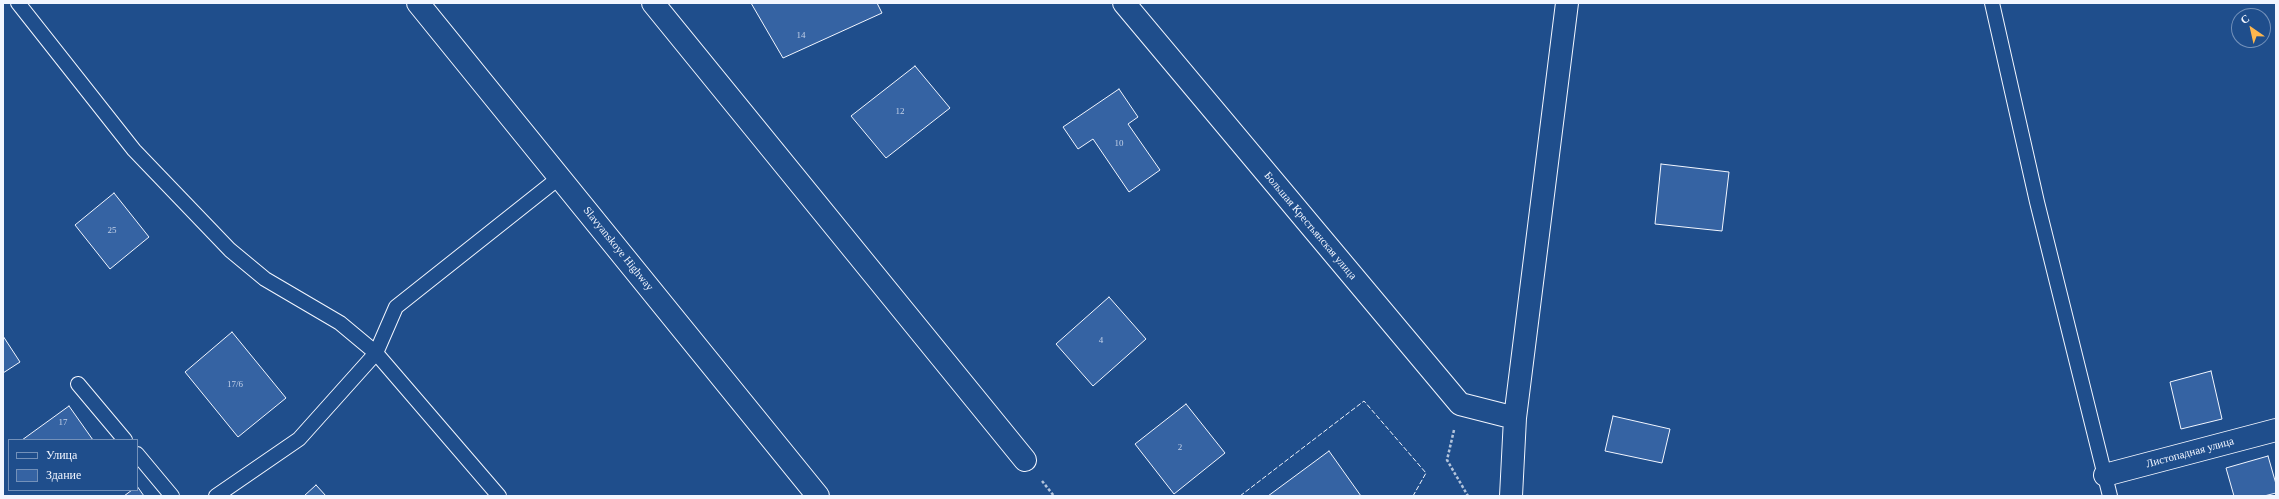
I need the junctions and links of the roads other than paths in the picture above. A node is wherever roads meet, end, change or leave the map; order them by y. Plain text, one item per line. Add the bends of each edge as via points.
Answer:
1 (18, 3) edge
2 (418, 3) edge
3 (653, 3) edge
4 (1124, 3) edge
5 (1567, 3) edge
6 (1992, 3) edge
7 (560, 178) junction
8 (376, 353) junction
9 (78, 384) dead end
10 (1515, 418) junction
11 (2276, 430) edge
12 (124, 439) edge
13 (138, 455) edge
14 (1025, 460) dead end
15 (2105, 475) junction
16 (172, 496) edge
17 (216, 496) edge
18 (499, 496) edge
19 (818, 496) edge
20 (1511, 496) edge
21 (2110, 496) edge

1 - 8 lane via 134,150 230,250 265,279 340,323
2 - 7 street, Slavyanskoye Highway
3 - 14 street
4 - 10 street, Большая Крестьянская улица via 1460,404
5 - 10 street
6 - 15 lane via 2039,210
7 - 8 lane via 396,307
7 - 19 street, Slavyanskoye Highway
8 - 17 lane via 299,439
8 - 18 lane
9 - 12 lane
10 - 20 street
11 - 15 street, Листопадная улица
13 - 16 lane
15 - 21 lane

